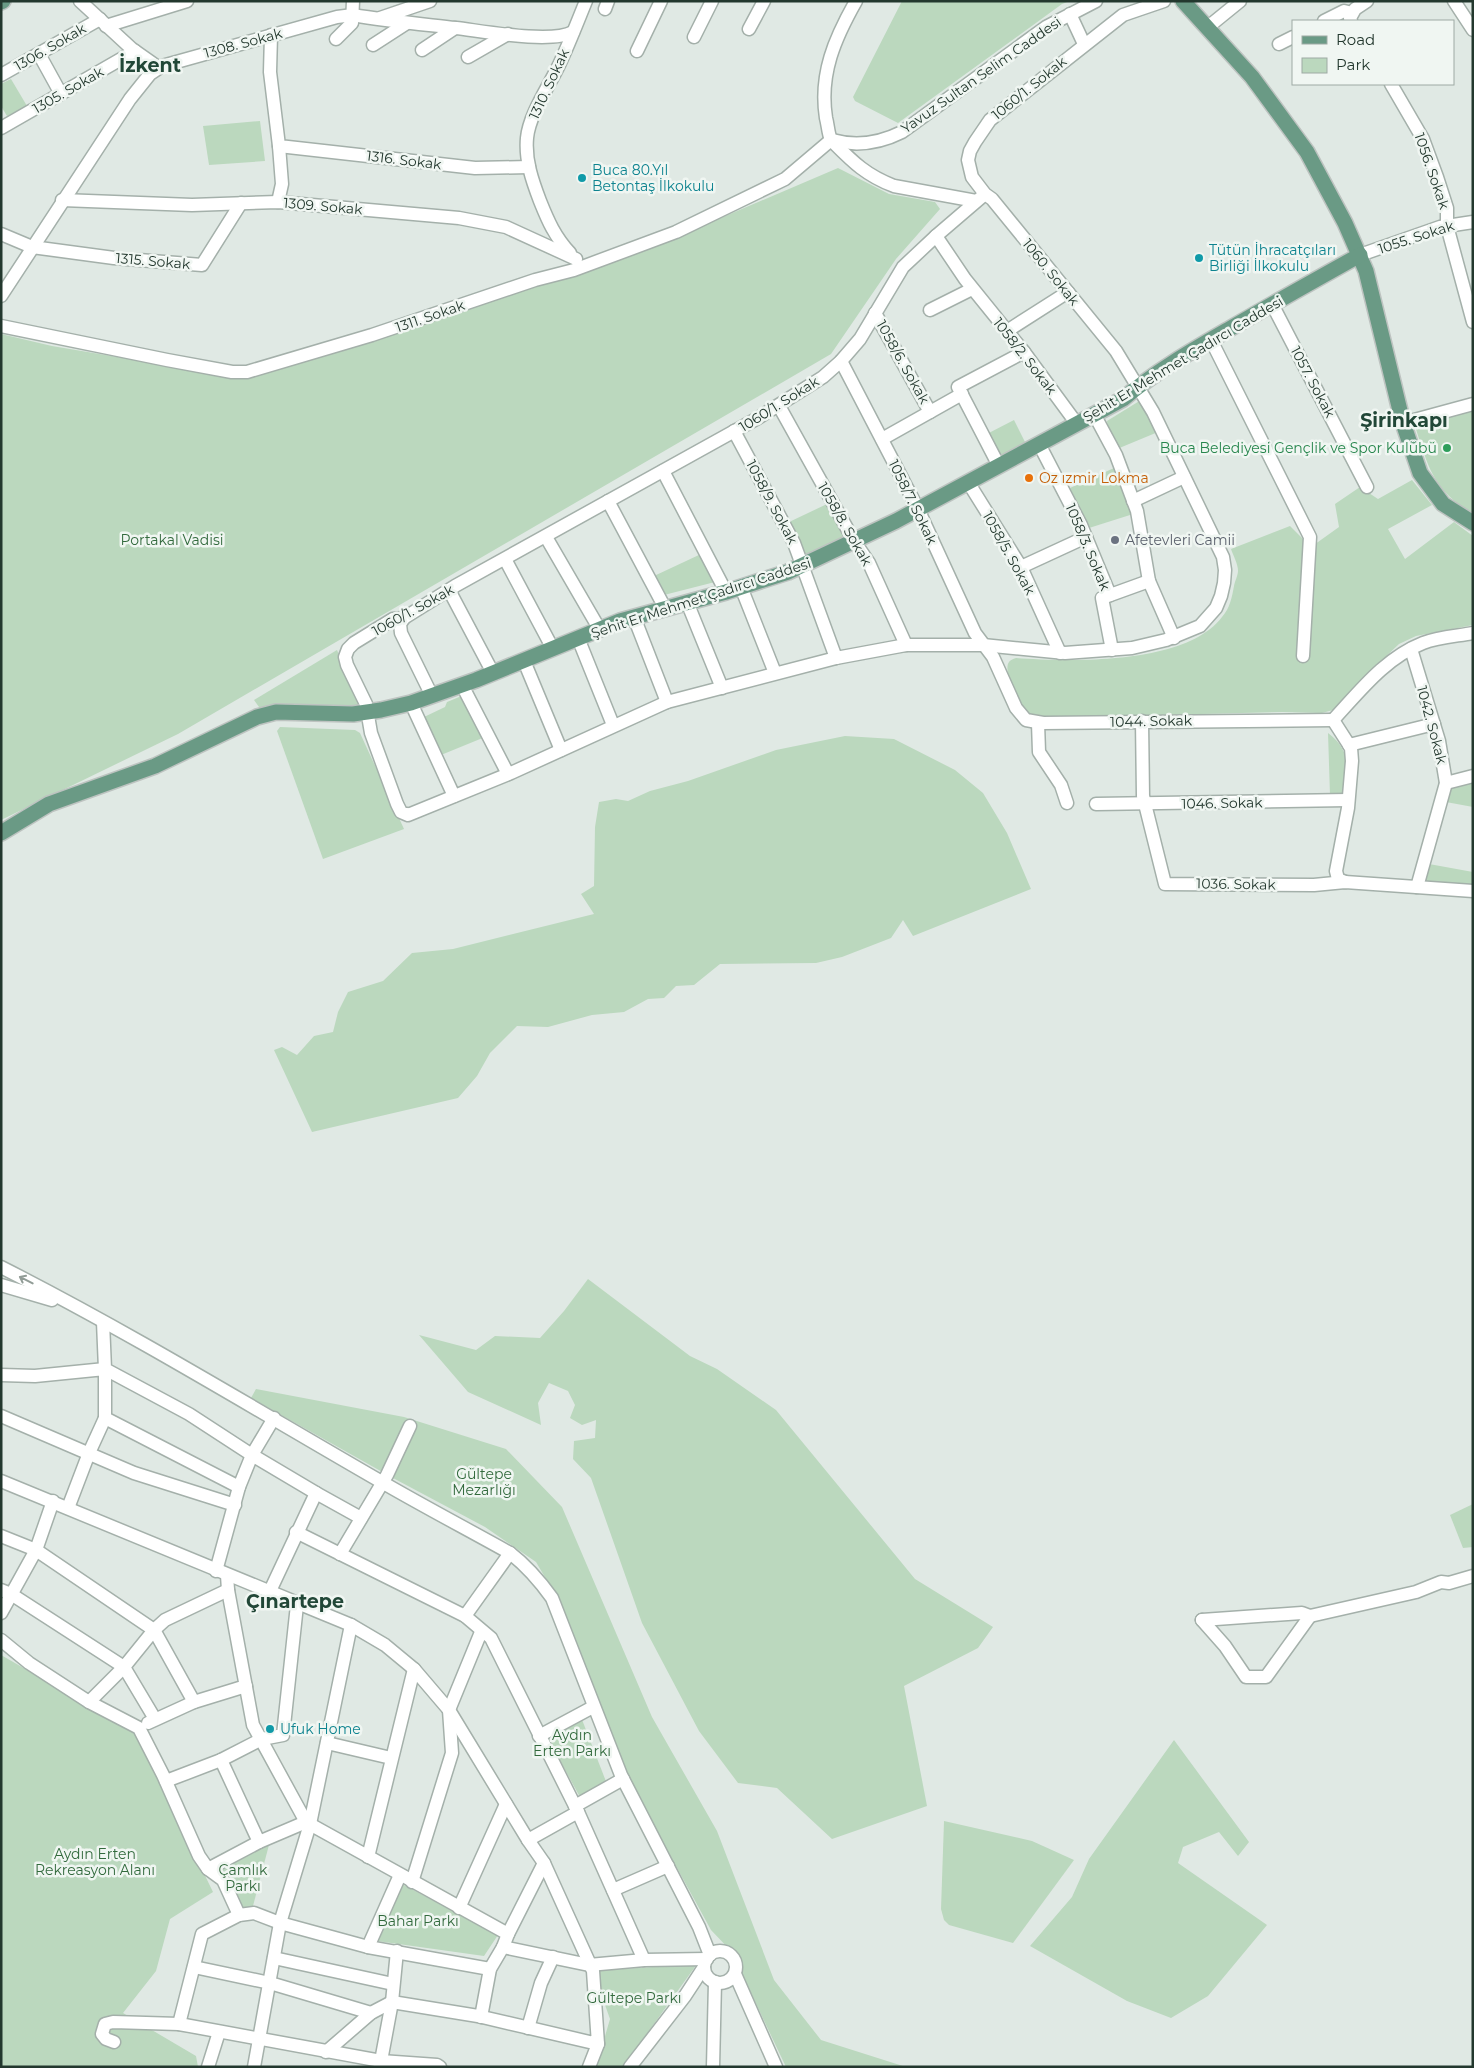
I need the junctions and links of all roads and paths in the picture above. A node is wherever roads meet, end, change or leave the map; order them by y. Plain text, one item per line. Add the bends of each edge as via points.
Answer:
1 (80, 1) edge
2 (187, 1) edge
3 (353, 1) edge
4 (430, 1) edge
5 (586, 1) edge
6 (661, 1) edge
7 (712, 1) edge
8 (764, 1) edge
9 (856, 1) edge
10 (1096, 1) edge
11 (1164, 1) edge
12 (1183, 1) edge
13 (1240, 1) edge
14 (1367, 1) edge
15 (1454, 1) edge
16 (1070, 14) junction
17 (353, 15) junction
18 (1351, 17) edge
19 (375, 19) junction
20 (1326, 20) edge
21 (103, 22) junction
22 (407, 22) junction
23 (1208, 27) junction
24 (455, 28) junction
25 (749, 29) dead end
26 (1473, 30) edge
27 (573, 32) junction
28 (508, 34) junction
29 (270, 35) junction
30 (694, 37) dead end
31 (1292, 38) edge
32 (336, 39) dead end
33 (1084, 44) junction
34 (1279, 44) dead end
35 (373, 45) dead end
36 (422, 50) dead end
37 (135, 51) junction
38 (637, 51) dead end
39 (39, 54) junction
40 (468, 57) dead end
41 (159, 68) junction
42 (1, 76) edge
43 (1392, 85) edge
44 (62, 94) junction
45 (1, 128) edge
46 (831, 140) junction
47 (279, 146) junction
48 (529, 167) junction
49 (981, 197) junction
50 (62, 200) junction
51 (278, 202) junction
52 (241, 203) junction
53 (1473, 222) edge
54 (1447, 226) junction
55 (1, 234) edge
56 (936, 236) junction
57 (32, 247) junction
58 (1360, 256) junction
59 (576, 259) junction
60 (594, 263) junction
61 (972, 289) junction
62 (1068, 292) junction
63 (1, 296) edge
64 (1272, 304) junction
65 (930, 310) dead end
66 (875, 312) junction
67 (1473, 322) edge
68 (1, 326) edge
69 (1007, 331) junction
70 (1211, 340) junction
71 (1024, 352) junction
72 (841, 361) junction
73 (1138, 387) junction
74 (962, 394) junction
75 (1473, 404) edge
76 (778, 406) junction
77 (930, 412) junction
78 (1094, 414) junction
79 (1403, 423) junction
80 (1077, 424) junction
81 (734, 431) junction
82 (882, 439) junction
83 (1040, 444) junction
84 (999, 466) junction
85 (664, 471) junction
86 (1184, 476) junction
87 (968, 482) junction
88 (1367, 487) dead end
89 (1133, 501) junction
90 (608, 502) junction
91 (918, 509) junction
92 (1473, 523) edge
93 (546, 537) junction
94 (1086, 537) junction
95 (854, 541) junction
96 (505, 559) junction
97 (803, 566) junction
98 (1021, 567) junction
99 (1149, 581) junction
100 (742, 587) junction
101 (449, 590) junction
102 (726, 592) junction
103 (1110, 595) junction
104 (687, 602) junction
105 (665, 608) junction
106 (634, 617) junction
107 (404, 618) junction
108 (600, 630) junction
109 (1473, 633) edge
110 (578, 638) junction
111 (1174, 638) junction
112 (906, 645) junction
113 (984, 645) junction
114 (553, 649) junction
115 (1411, 649) junction
116 (1112, 650) junction
117 (1060, 653) junction
118 (1303, 656) dead end
119 (836, 658) junction
120 (524, 660) junction
121 (493, 673) junction
122 (775, 673) junction
123 (462, 685) junction
124 (722, 688) junction
125 (432, 696) junction
126 (412, 702) junction
127 (667, 702) junction
128 (366, 713) junction
129 (1333, 720) junction
130 (1142, 721) junction
131 (1038, 723) junction
132 (1434, 724) junction
133 (613, 726) junction
134 (1349, 745) junction
135 (561, 750) junction
136 (508, 774) junction
137 (1473, 776) edge
138 (1446, 782) junction
139 (454, 796) junction
140 (1348, 800) junction
141 (1067, 803) dead end
142 (1096, 804) dead end
143 (1145, 804) junction
144 (1, 833) edge
145 (1345, 882) junction
146 (1417, 887) junction
147 (1473, 891) edge
148 (1, 1267) edge
149 (1, 1285) edge
150 (82, 1309) junction
151 (102, 1322) junction
152 (105, 1369) junction
153 (1, 1374) edge
154 (1, 1416) edge
155 (105, 1418) junction
156 (274, 1418) junction
157 (410, 1426) dead end
158 (89, 1453) junction
159 (252, 1455) junction
160 (1, 1481) edge
161 (382, 1482) junction
162 (239, 1487) junction
163 (316, 1493) junction
164 (52, 1502) junction
165 (235, 1505) junction
166 (68, 1508) junction
167 (361, 1518) junction
168 (296, 1532) junction
169 (1, 1536) edge
170 (36, 1550) junction
171 (510, 1553) junction
172 (340, 1554) junction
173 (222, 1573) junction
174 (1473, 1576) edge
175 (228, 1590) junction
176 (6, 1592) edge
177 (270, 1592) junction
178 (297, 1605) junction
179 (1, 1613) edge
180 (465, 1616) junction
181 (1310, 1616) junction
182 (351, 1625) junction
183 (154, 1630) junction
184 (481, 1632) junction
185 (1, 1640) edge
186 (124, 1667) junction
187 (414, 1669) junction
188 (246, 1686) junction
189 (89, 1702) junction
190 (194, 1702) junction
191 (593, 1707) junction
192 (449, 1710) junction
193 (155, 1719) junction
194 (139, 1728) junction
195 (539, 1736) junction
196 (262, 1739) junction
197 (327, 1743) junction
198 (391, 1758) junction
199 (221, 1760) junction
200 (623, 1779) junction
201 (166, 1782) junction
202 (506, 1804) junction
203 (576, 1809) junction
204 (308, 1823) junction
205 (528, 1840) junction
206 (259, 1842) junction
207 (368, 1857) junction
208 (544, 1863) junction
209 (668, 1866) junction
210 (208, 1869) junction
211 (400, 1875) junction
212 (412, 1882) junction
213 (613, 1890) junction
214 (458, 1908) junction
215 (239, 1915) junction
216 (280, 1922) junction
217 (699, 1926) junction
218 (508, 1934) junction
219 (368, 1947) junction
220 (503, 1947) junction
221 (397, 1951) junction
222 (727, 1953) junction
223 (553, 1957) junction
224 (274, 1958) junction
225 (644, 1960) junction
226 (707, 1960) junction
227 (589, 1965) junction
228 (194, 1967) junction
229 (490, 1969) junction
230 (735, 1974) junction
231 (715, 1982) junction
232 (270, 1983) junction
233 (394, 1984) junction
234 (392, 2002) junction
235 (371, 2013) junction
236 (481, 2017) junction
237 (179, 2024) junction
238 (528, 2028) junction
239 (219, 2032) junction
240 (259, 2038) junction
241 (114, 2042) dead end
242 (598, 2044) junction
243 (326, 2052) junction
244 (381, 2061) junction
245 (436, 2066) edge
246 (208, 2067) edge
247 (254, 2067) edge
248 (589, 2067) edge
249 (630, 2067) edge
250 (713, 2067) edge
251 (776, 2067) edge

1 - 21 street
2 - 21 street, 1306. Sokak
3 - 17 street
4 - 19 street
5 - 27 street, 1310. Sokak
6 - 38 street
7 - 30 street
8 - 25 street
9 - 46 street via 835,43 824,82
10 - 16 street, Yavuz Sultan Selim Caddesi
11 - 33 street, 1060/1. Sokak via 1123,15
12 - 23 main road
13 - 23 street
14 - 18 street
15 - 26 street
16 - 33 street
16 - 46 street, Yavuz Sultan Selim Caddesi via 1046,27 902,132 877,143 845,144
17 - 19 street, 1308. Sokak
17 - 29 street, 1308. Sokak
17 - 32 street via 352,23
18 - 20 street via 1344,11
19 - 22 street, 1308. Sokak
21 - 37 street
21 - 39 street, 1306. Sokak
22 - 24 street, 1308. Sokak
22 - 35 street
23 - 58 main road via 1252,78 1306,152
24 - 28 street, 1308. Sokak
24 - 36 street
27 - 28 street, 1308. Sokak via 557,37
27 - 48 street, 1310. Sokak via 529,126
28 - 40 street
29 - 41 street, 1308. Sokak
29 - 47 street via 270,72
31 - 34 street
33 - 49 street, 1060/1. Sokak via 996,113 974,142 969,169
37 - 41 street
37 - 44 street, 1305. Sokak
39 - 42 street, 1306. Sokak
39 - 44 street
41 - 50 street, 1308. Sokak via 136,91
43 - 54 street, 1056. Sokak via 1423,139 1447,208
44 - 45 street, 1305. Sokak
46 - 49 street via 857,166 894,186
46 - 60 street, 1311. Sokak via 785,179 676,232
47 - 48 street, 1316. Sokak via 475,168
47 - 51 street via 282,184
48 - 59 street, 1310. Sokak via 550,228
49 - 56 street, 1060/1. Sokak
49 - 62 street, 1060. Sokak via 992,199
50 - 52 street, 1309. Sokak via 192,205
50 - 57 street, 1308. Sokak
51 - 52 street, 1309. Sokak
51 - 59 street, 1309. Sokak via 459,218 506,227
52 - 57 street, 1315. Sokak via 202,265
53 - 54 street, 1055. Sokak
54 - 58 street, 1055. Sokak
54 - 67 street, 1056. Sokak
55 - 57 street
56 - 61 street, 1058/2. Sokak
56 - 66 street, 1060/1. Sokak via 903,267
57 - 63 street, 1308. Sokak
58 - 64 main road, Şehit Er Mehmet Çadırcı Caddesi
58 - 79 main road
59 - 60 street
60 - 68 street, 1311. Sokak via 248,372 176,362
61 - 65 street
61 - 69 street, 1058/2. Sokak
62 - 69 street
62 - 73 street, 1060. Sokak via 1116,351
64 - 70 main road, Şehit Er Mehmet Çadırcı Caddesi
64 - 88 street, 1057. Sokak
66 - 72 street, 1060/1. Sokak via 860,339
66 - 77 street, 1058/6. Sokak
69 - 71 street, 1058/2. Sokak
70 - 73 main road, Şehit Er Mehmet Çadırcı Caddesi
70 - 118 street via 1310,537
71 - 74 street via 958,387
71 - 80 street, 1058/2. Sokak
72 - 76 street, 1060/1. Sokak via 823,377
72 - 82 street, 1058/7. Sokak
73 - 78 main road, Şehit Er Mehmet Çadırcı Caddesi
73 - 86 street, 1060. Sokak
74 - 77 street
74 - 84 street
75 - 79 street
76 - 81 street, 1060/1. Sokak
76 - 95 street, 1058/8. Sokak
77 - 82 street
78 - 80 main road, Şehit Er Mehmet Çadırcı Caddesi
78 - 89 street via 1116,455
79 - 92 main road via 1420,473 1443,504
80 - 83 main road, Şehit Er Mehmet Çadırcı Caddesi
81 - 85 street, 1060/1. Sokak
81 - 97 street, 1058/9. Sokak
82 - 91 street, 1058/7. Sokak
83 - 84 main road, Şehit Er Mehmet Çadırcı Caddesi
83 - 94 street, 1058/3. Sokak
84 - 87 main road, Şehit Er Mehmet Çadırcı Caddesi
85 - 90 street, 1060/1. Sokak
85 - 102 street
86 - 89 street
86 - 111 street, 1060. Sokak via 1223,557 1225,576 1219,602 1208,618 1194,630
87 - 91 main road, Şehit Er Mehmet Çadırcı Caddesi
87 - 98 street, 1058/5. Sokak
89 - 99 street
90 - 93 street, 1060/1. Sokak
90 - 105 street
91 - 95 main road, Şehit Er Mehmet Çadırcı Caddesi
91 - 113 street, 1058/7. Sokak
93 - 96 street, 1060/1. Sokak
93 - 108 street
94 - 98 street
94 - 103 street, 1058/3. Sokak
95 - 97 main road, Şehit Er Mehmet Çadırcı Caddesi
95 - 112 street, 1058/8. Sokak via 869,562
96 - 101 street, 1060/1. Sokak
96 - 114 street
97 - 100 main road, Şehit Er Mehmet Çadırcı Caddesi
97 - 119 street, 1058/9. Sokak
98 - 117 street, 1058/5. Sokak
99 - 103 street
99 - 111 street
100 - 102 main road, Şehit Er Mehmet Çadırcı Caddesi
100 - 122 street
101 - 107 street, 1060/1. Sokak
101 - 121 street
102 - 104 main road, Şehit Er Mehmet Çadırcı Caddesi
103 - 116 street, 1058/3. Sokak via 1102,598
104 - 105 main road, Şehit Er Mehmet Çadırcı Caddesi
104 - 124 street
105 - 106 main road, Şehit Er Mehmet Çadırcı Caddesi
106 - 108 main road, Şehit Er Mehmet Çadırcı Caddesi
106 - 127 street
107 - 125 street via 400,624 401,632
107 - 128 street, 1060/1. Sokak via 393,619 348,649 347,665 366,704
108 - 110 main road, Şehit Er Mehmet Çadırcı Caddesi
109 - 115 street via 1425,642
110 - 114 main road, Şehit Er Mehmet Çadırcı Caddesi
110 - 133 street
111 - 116 street, 1060. Sokak
112 - 113 street, 1060. Sokak
112 - 119 street, 1060. Sokak
113 - 117 street, 1060. Sokak
113 - 131 street via 993,657 1016,708 1026,720
114 - 120 main road, Şehit Er Mehmet Çadırcı Caddesi
115 - 129 street via 1376,672
115 - 132 street, 1042. Sokak
116 - 117 street, 1060. Sokak
119 - 122 street, 1060. Sokak
120 - 121 main road, Şehit Er Mehmet Çadırcı Caddesi
120 - 135 street
121 - 123 main road, Şehit Er Mehmet Çadırcı Caddesi
122 - 124 street, 1060. Sokak
123 - 125 main road, Şehit Er Mehmet Çadırcı Caddesi
123 - 136 street
124 - 127 street, 1060. Sokak
125 - 126 main road, Şehit Er Mehmet Çadırcı Caddesi
126 - 128 main road, Şehit Er Mehmet Çadırcı Caddesi
126 - 139 street
127 - 133 street, 1060. Sokak
128 - 139 street, 1060. Sokak via 390,786 404,815
128 - 144 main road, Şehit Er Mehmet Çadırcı Caddesi via 276,712 257,717 155,766 49,804
129 - 130 street, 1044. Sokak
129 - 134 street
130 - 131 street, 1044. Sokak
130 - 143 street, 1036. Sokak
131 - 141 street via 1039,752 1061,784
132 - 134 street
132 - 138 street, 1042. Sokak
133 - 135 street, 1060. Sokak
134 - 140 street via 1352,761
135 - 136 street, 1060. Sokak
136 - 139 street, 1060. Sokak
137 - 138 street
138 - 146 street, 1042. Sokak
140 - 143 street, 1046. Sokak
140 - 145 street via 1336,871 1338,879
142 - 143 street, 1046. Sokak
143 - 145 street, 1036. Sokak via 1165,884 1314,885
145 - 146 street, 1036. Sokak
146 - 147 street, 1036. Sokak
150 -> 148 street
149 - 150 street
150 - 151 street
151 - 152 street
151 - 156 street
152 - 153 street via 35,1376
152 - 155 street
152 - 159 street via 189,1414
154 - 158 street
155 - 158 street
155 - 162 street
156 - 159 street
156 - 161 street
157 - 161 street
158 - 165 street via 134,1473
158 - 166 street
159 - 162 street
159 - 163 street
160 - 164 street
161 - 167 street
161 - 171 street
162 - 165 street
163 - 167 street
163 - 168 street
164 - 166 street
164 - 170 street
165 - 173 street
166 - 173 street
167 - 172 street
168 - 172 street
168 - 177 street
169 - 170 street
170 - 176 street
170 - 183 street
171 - 180 street
171 - 191 street via 533,1573 552,1598
172 - 180 street
173 - 175 street
173 - 177 street
174 - 181 street
175 - 183 street via 165,1620
175 - 188 street
176 - 179 street
176 - 186 street
177 - 178 street
178 - 182 street
178 - 196 street via 283,1735
180 - 184 street
181 - 181 street via 1266,1677 1246,1677 1240,1672 1225,1646 1202,1620 1302,1613
182 - 187 street via 385,1645
182 - 197 street
183 - 186 street
183 - 190 street
184 - 192 street
184 - 195 street via 491,1638
185 - 189 street via 29,1663
186 - 189 street
186 - 193 street
187 - 192 street
187 - 198 street
188 - 190 street
188 - 196 street via 254,1725
189 - 194 street
190 - 193 street
191 - 195 street
191 - 200 street
192 - 202 street
192 - 212 street via 452,1753
193 - 194 street
194 - 201 street
195 - 203 street
196 - 199 street
196 - 204 street
197 - 198 street
197 - 204 street
198 - 207 street
199 - 201 street
199 - 206 street
200 - 203 street
200 - 209 street
201 - 210 street
202 - 205 street
202 - 214 street
203 - 205 street
203 - 213 street
204 - 206 street
204 - 207 street
204 - 216 street
205 - 208 street
206 - 210 street
207 - 211 street
208 - 218 street
208 - 227 street
209 - 213 street
209 - 217 street
210 - 215 street via 223,1880
211 - 212 street
211 - 219 street
212 - 214 street
213 - 225 street
214 - 218 street
215 - 216 street via 254,1913
215 - 228 street via 202,1934
216 - 219 street
216 - 224 street
217 - 222 street
217 - 226 street
218 - 220 street
219 - 221 street
220 - 223 street
220 - 229 street
221 - 229 street
221 - 233 street
222 - 226 street via 718,1952
222 - 230 street via 736,1964
223 - 227 street
223 - 238 street via 539,1989
224 - 232 street
224 - 233 street
225 - 226 street
225 - 227 street
226 - 231 street via 706,1976
226 - 249 street via 685,1996
227 - 242 street via 593,1971
228 - 232 street
228 - 237 street
229 - 236 street
230 - 231 street via 728,1982
230 - 251 street
231 - 250 street
232 - 235 street
232 - 240 street
233 - 234 street
234 - 235 street
234 - 236 street
234 - 244 street
235 - 243 street
236 - 238 street
237 - 239 street
237 - 241 street via 105,2024 102,2034
238 - 242 street
239 - 240 street
239 - 246 street
240 - 243 street
240 - 247 street
242 - 248 street
243 - 244 street
244 - 245 street

